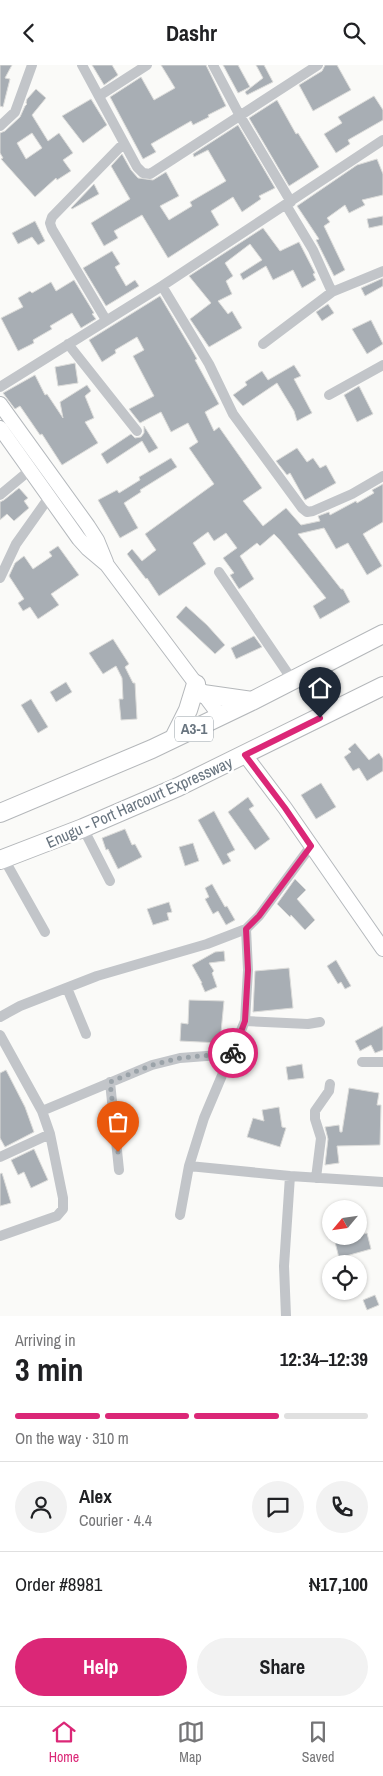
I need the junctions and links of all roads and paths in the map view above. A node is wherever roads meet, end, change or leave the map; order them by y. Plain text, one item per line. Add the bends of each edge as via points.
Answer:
1 (32, 65) edge
2 (82, 65) edge
3 (147, 65) edge
4 (213, 65) edge
5 (318, 65) edge
6 (99, 96) junction
7 (240, 116) junction
8 (0, 126) edge
9 (382, 142) edge
10 (124, 143) junction
11 (289, 204) junction
12 (383, 271) edge
13 (162, 286) junction
14 (332, 292) junction
15 (106, 319) junction
16 (68, 344) junction
17 (263, 344) dead end
18 (383, 365) edge
19 (0, 387) edge
20 (329, 395) dead end
21 (0, 404) edge
22 (0, 429) edge
23 (137, 431) dead end
24 (30, 470) junction
25 (383, 476) edge
26 (0, 495) edge
27 (50, 496) junction
28 (107, 565) junction
29 (219, 573) dead end
30 (0, 579) edge
31 (383, 634) edge
32 (293, 681) junction
33 (383, 686) edge
34 (200, 689) junction
35 (252, 701) junction
36 (220, 716) junction
37 (174, 738) junction
38 (245, 755) junction
39 (0, 813) edge
40 (83, 828) junction
41 (311, 846) junction
42 (2, 859) edge
43 (110, 881) dead end
44 (246, 929) junction
45 (45, 932) dead end
46 (383, 949) edge
47 (67, 988) junction
48 (0, 1017) edge
49 (245, 1021) junction
50 (320, 1022) dead end
51 (86, 1034) dead end
52 (0, 1035) edge
53 (232, 1054) junction
54 (362, 1062) dead end
55 (383, 1062) edge
56 (110, 1082) junction
57 (330, 1084) dead end
58 (42, 1111) junction
59 (50, 1134) junction
60 (0, 1157) edge
61 (189, 1167) junction
62 (119, 1170) dead end
63 (290, 1176) junction
64 (316, 1178) junction
65 (383, 1182) edge
66 (180, 1215) dead end
67 (0, 1236) edge
68 (286, 1316) edge

1 - 8 street via 15,112
2 - 6 street
3 - 6 street
4 - 7 street
5 - 7 street
6 - 10 street
7 - 10 street via 150,174 137,167
7 - 11 street
9 - 11 street
10 - 15 street via 52,217 50,223
11 - 13 street
11 - 14 street
12 - 14 street
13 - 15 street
13 - 25 street via 209,364 233,414 302,508 307,512 313,511
14 - 17 street
15 - 16 street
16 - 19 street
16 - 23 street
18 - 20 street
21 - 28 main road via 88,526
22 - 24 main road
24 - 26 street
24 - 27 main road
27 - 28 main road via 79,539
27 - 30 street via 16,544
28 - 34 main road
29 - 32 street
31 - 32 highway, A3-1
32 - 35 highway, A3-1
33 - 38 highway, Enugu - Port Harcourt Expressway
34 - 35 highway
34 - 36 main road
34 - 37 highway
35 - 36 highway, A3-1
36 - 37 highway, A3-1
37 - 39 highway, A3-1
38 - 40 highway, Enugu - Port Harcourt Expressway
38 - 41 main road
40 - 42 highway, Enugu - Port Harcourt Expressway
40 - 43 street
41 - 44 street
41 - 46 main road
42 - 45 street
44 - 47 street via 207,944 97,975
44 - 49 street
47 - 48 street
47 - 51 street
49 - 50 street
49 - 53 street
52 - 58 street
53 - 56 street via 180,1058
53 - 61 street via 204,1118
54 - 55 street
56 - 58 street
56 - 62 street
57 - 64 street via 329,1091 315,1111 321,1138
58 - 59 street
59 - 60 street
59 - 67 street via 63,1209 57,1216
61 - 63 street
61 - 66 street
63 - 64 street
63 - 68 street via 284,1267
64 - 65 street

